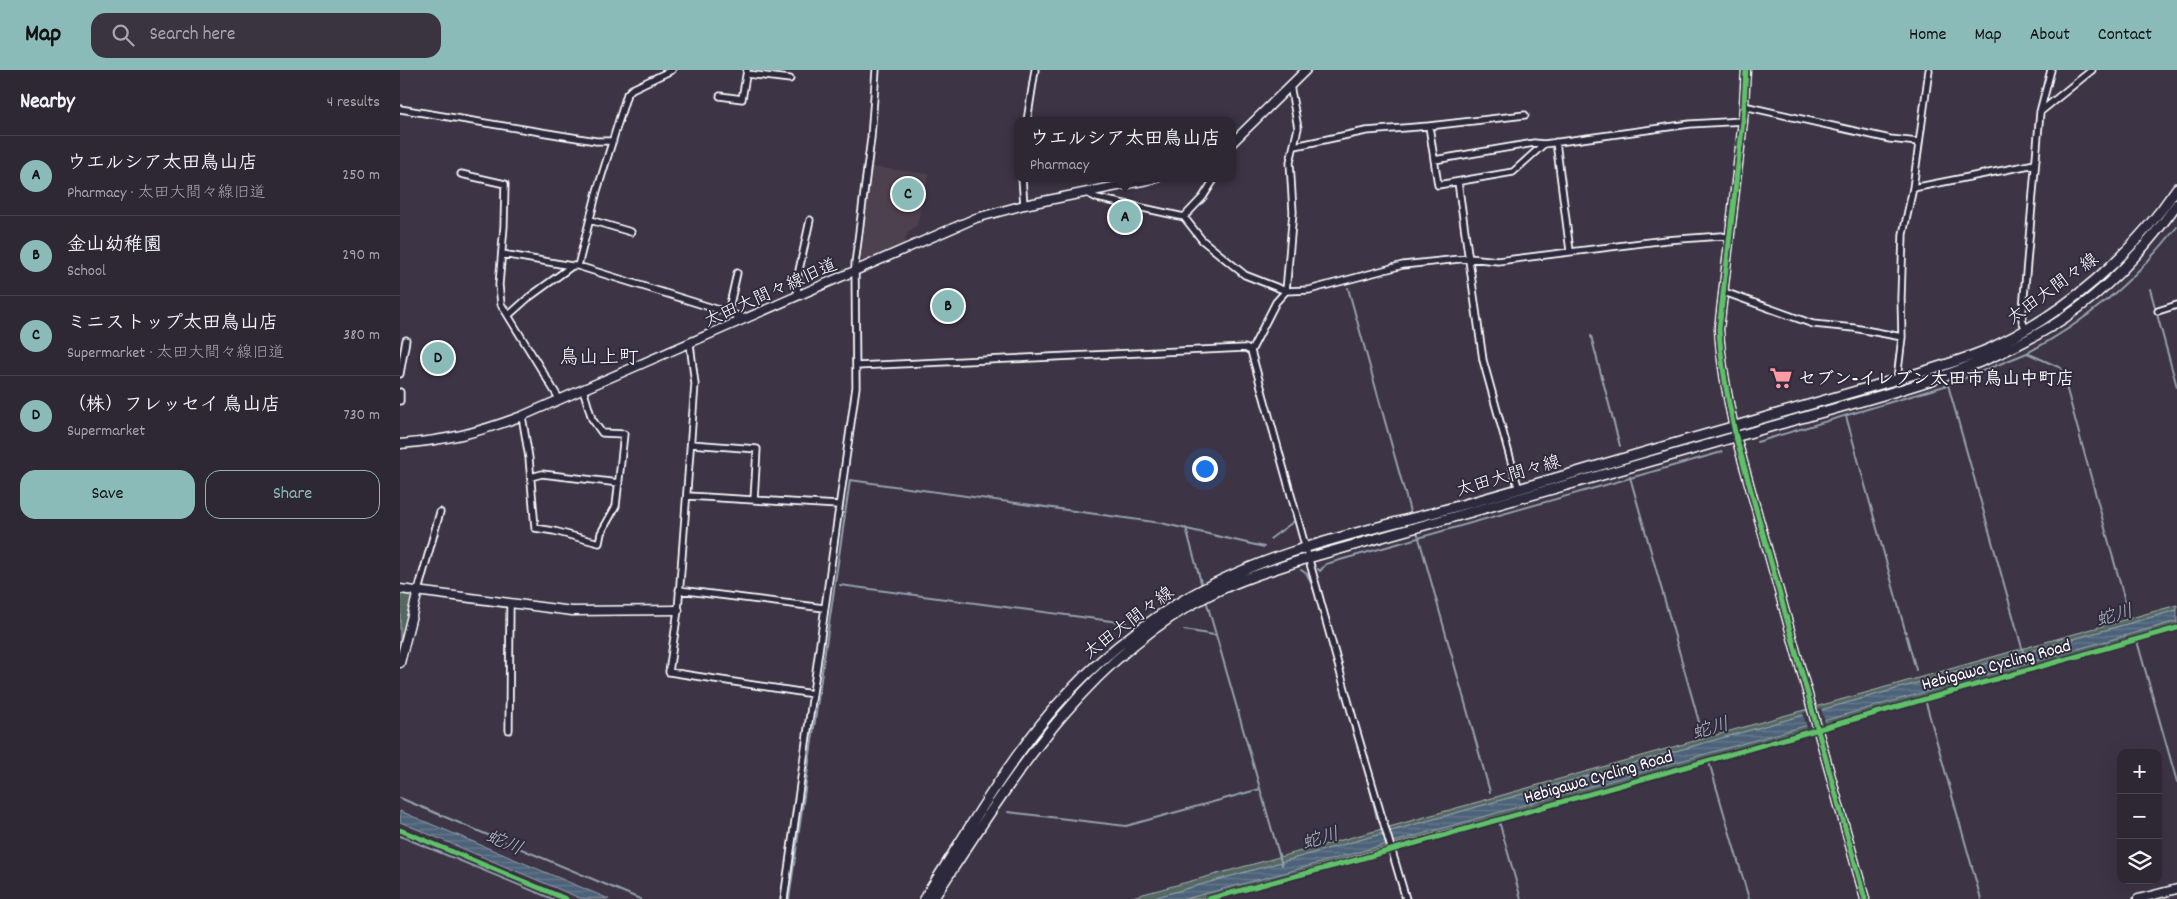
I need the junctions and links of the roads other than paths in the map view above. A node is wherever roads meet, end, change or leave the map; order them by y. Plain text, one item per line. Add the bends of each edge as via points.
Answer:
1 (672, 70) edge
2 (876, 70) edge
3 (1035, 70) edge
4 (1306, 70) edge
5 (1746, 70) edge
6 (1929, 70) edge
7 (2051, 70) edge
8 (2092, 70) edge
9 (747, 72) edge
10 (790, 79) dead end
11 (1290, 85) junction
12 (720, 96) dead end
13 (1744, 106) junction
14 (400, 109) edge
15 (2040, 112) junction
16 (1526, 115) dead end
17 (1028, 117) edge
18 (1743, 121) junction
19 (1429, 126) junction
20 (1236, 139) edge
21 (613, 141) junction
22 (1556, 142) junction
23 (1918, 142) junction
24 (1544, 144) junction
25 (1295, 146) junction
26 (1434, 160) junction
27 (2035, 164) junction
28 (461, 174) dead end
29 (1022, 182) edge
30 (1138, 182) edge
31 (1212, 182) edge
32 (1458, 182) junction
33 (1913, 188) junction
34 (2177, 188) edge
35 (1087, 193) junction
36 (2177, 204) edge
37 (1024, 205) junction
38 (1184, 217) junction
39 (590, 220) junction
40 (810, 220) dead end
41 (631, 232) dead end
42 (1730, 238) junction
43 (1570, 251) junction
44 (502, 254) junction
45 (1469, 258) junction
46 (575, 266) junction
47 (854, 272) junction
48 (737, 273) dead end
49 (1286, 291) junction
50 (1724, 292) junction
51 (797, 297) junction
52 (2177, 305) edge
53 (2158, 311) dead end
54 (728, 313) junction
55 (509, 315) junction
56 (745, 318) junction
57 (2026, 330) junction
58 (1902, 337) junction
59 (406, 340) dead end
60 (690, 344) junction
61 (1251, 351) junction
62 (856, 366) junction
63 (400, 374) edge
64 (1897, 379) junction
65 (583, 389) junction
66 (400, 392) edge
67 (560, 400) junction
68 (400, 401) edge
69 (522, 416) junction
70 (1734, 426) junction
71 (1736, 437) junction
72 (400, 444) edge
73 (691, 444) junction
74 (531, 477) junction
75 (619, 483) junction
76 (1519, 490) junction
77 (688, 496) junction
78 (754, 500) junction
79 (838, 505) junction
80 (440, 512) dead end
81 (1306, 548) junction
82 (1308, 558) junction
83 (400, 589) edge
84 (679, 590) junction
85 (418, 591) junction
86 (510, 604) junction
87 (824, 608) junction
88 (678, 610) junction
89 (400, 663) edge
90 (812, 694) junction
91 (509, 730) dead end
92 (2177, 889) edge
93 (784, 899) edge
94 (924, 899) edge
95 (933, 899) edge
96 (1406, 899) edge
97 (1865, 899) edge
98 (2138, 899) edge

1 - 21 street via 632,88 627,94
2 - 47 street
3 - 17 street
4 - 11 street
5 - 13 street
6 - 23 street
7 - 15 street
8 - 15 street
9 - 10 street
9 - 12 street via 742,99
11 - 20 street
11 - 25 street via 1298,128
13 - 18 street
13 - 23 street
14 - 21 street via 596,141
15 - 27 street
16 - 19 street
18 - 22 street via 1690,124
18 - 42 street
19 - 25 street via 1366,131
19 - 26 street
21 - 39 street
22 - 24 street
22 - 43 street
23 - 33 street
24 - 26 street
24 - 32 street via 1513,172
25 - 49 street via 1290,162 1293,212
26 - 32 street via 1438,186
27 - 33 street
27 - 57 street via 2022,320
28 - 44 street via 505,184
29 - 37 street
30 - 35 street, 太田大間々線旧道
31 - 38 street
32 - 45 street
33 - 58 street via 1903,234
34 - 57 main road, 太田大間々線 via 2111,268
35 - 37 street, 太田大間々線旧道
35 - 38 street
36 - 71 main road, 太田大間々線 via 2142,250 2078,309 2002,354 1948,375
37 - 47 street, 太田大間々線旧道 via 976,218
38 - 49 street via 1202,240 1245,275
39 - 41 street
39 - 46 street
40 - 51 street via 798,275
42 - 43 street via 1666,240
42 - 50 street
43 - 45 street via 1498,260
44 - 46 street
44 - 55 street via 501,304
45 - 49 street via 1404,264 1309,290
45 - 76 street via 1483,360
46 - 54 street
46 - 55 street
47 - 51 street, 太田大間々線旧道
47 - 62 street
48 - 54 street
49 - 61 street via 1276,302
50 - 58 street via 1813,324
50 - 70 street via 1721,355
51 - 56 street, 太田大間々線旧道
52 - 53 street
54 - 56 street
55 - 67 street
56 - 60 street, 太田大間々線旧道
57 - 64 main road, 太田大間々線 via 1988,349
58 - 64 street
59 - 63 street
60 - 65 street, 太田大間々線旧道
60 - 73 street via 696,384
61 - 62 street via 1245,348
61 - 81 street
62 - 79 street via 856,387
64 - 70 main road, 太田大間々線
65 - 67 street, 太田大間々線旧道
65 - 75 street via 592,418 602,432 624,434
66 - 68 street
67 - 69 street, 太田大間々線旧道
69 - 72 street, 太田大間々線旧道 via 456,438
69 - 74 street
70 - 71 street
70 - 76 main road, 太田大間々線
71 - 82 main road, 太田大間々線
71 - 97 street
73 - 77 street
73 - 78 street via 758,448
74 - 75 street via 542,474
74 - 75 street via 535,528 599,543 616,506
76 - 81 main road, 太田大間々線
77 - 78 street
77 - 84 street
78 - 79 street
79 - 87 street
80 - 85 street
81 - 82 street
81 - 94 main road, 太田大間々線 via 1250,566 1206,587 1148,623 1090,671 1041,724 1013,762
82 - 95 main road, 太田大間々線 via 1251,576 1208,596 1153,631 1098,676 1021,768
82 - 96 street
83 - 85 street
84 - 87 street
84 - 88 street
85 - 86 street
85 - 89 street
86 - 88 street via 572,611
86 - 91 street
87 - 90 street
88 - 90 street via 669,672
90 - 93 street
92 - 98 street

